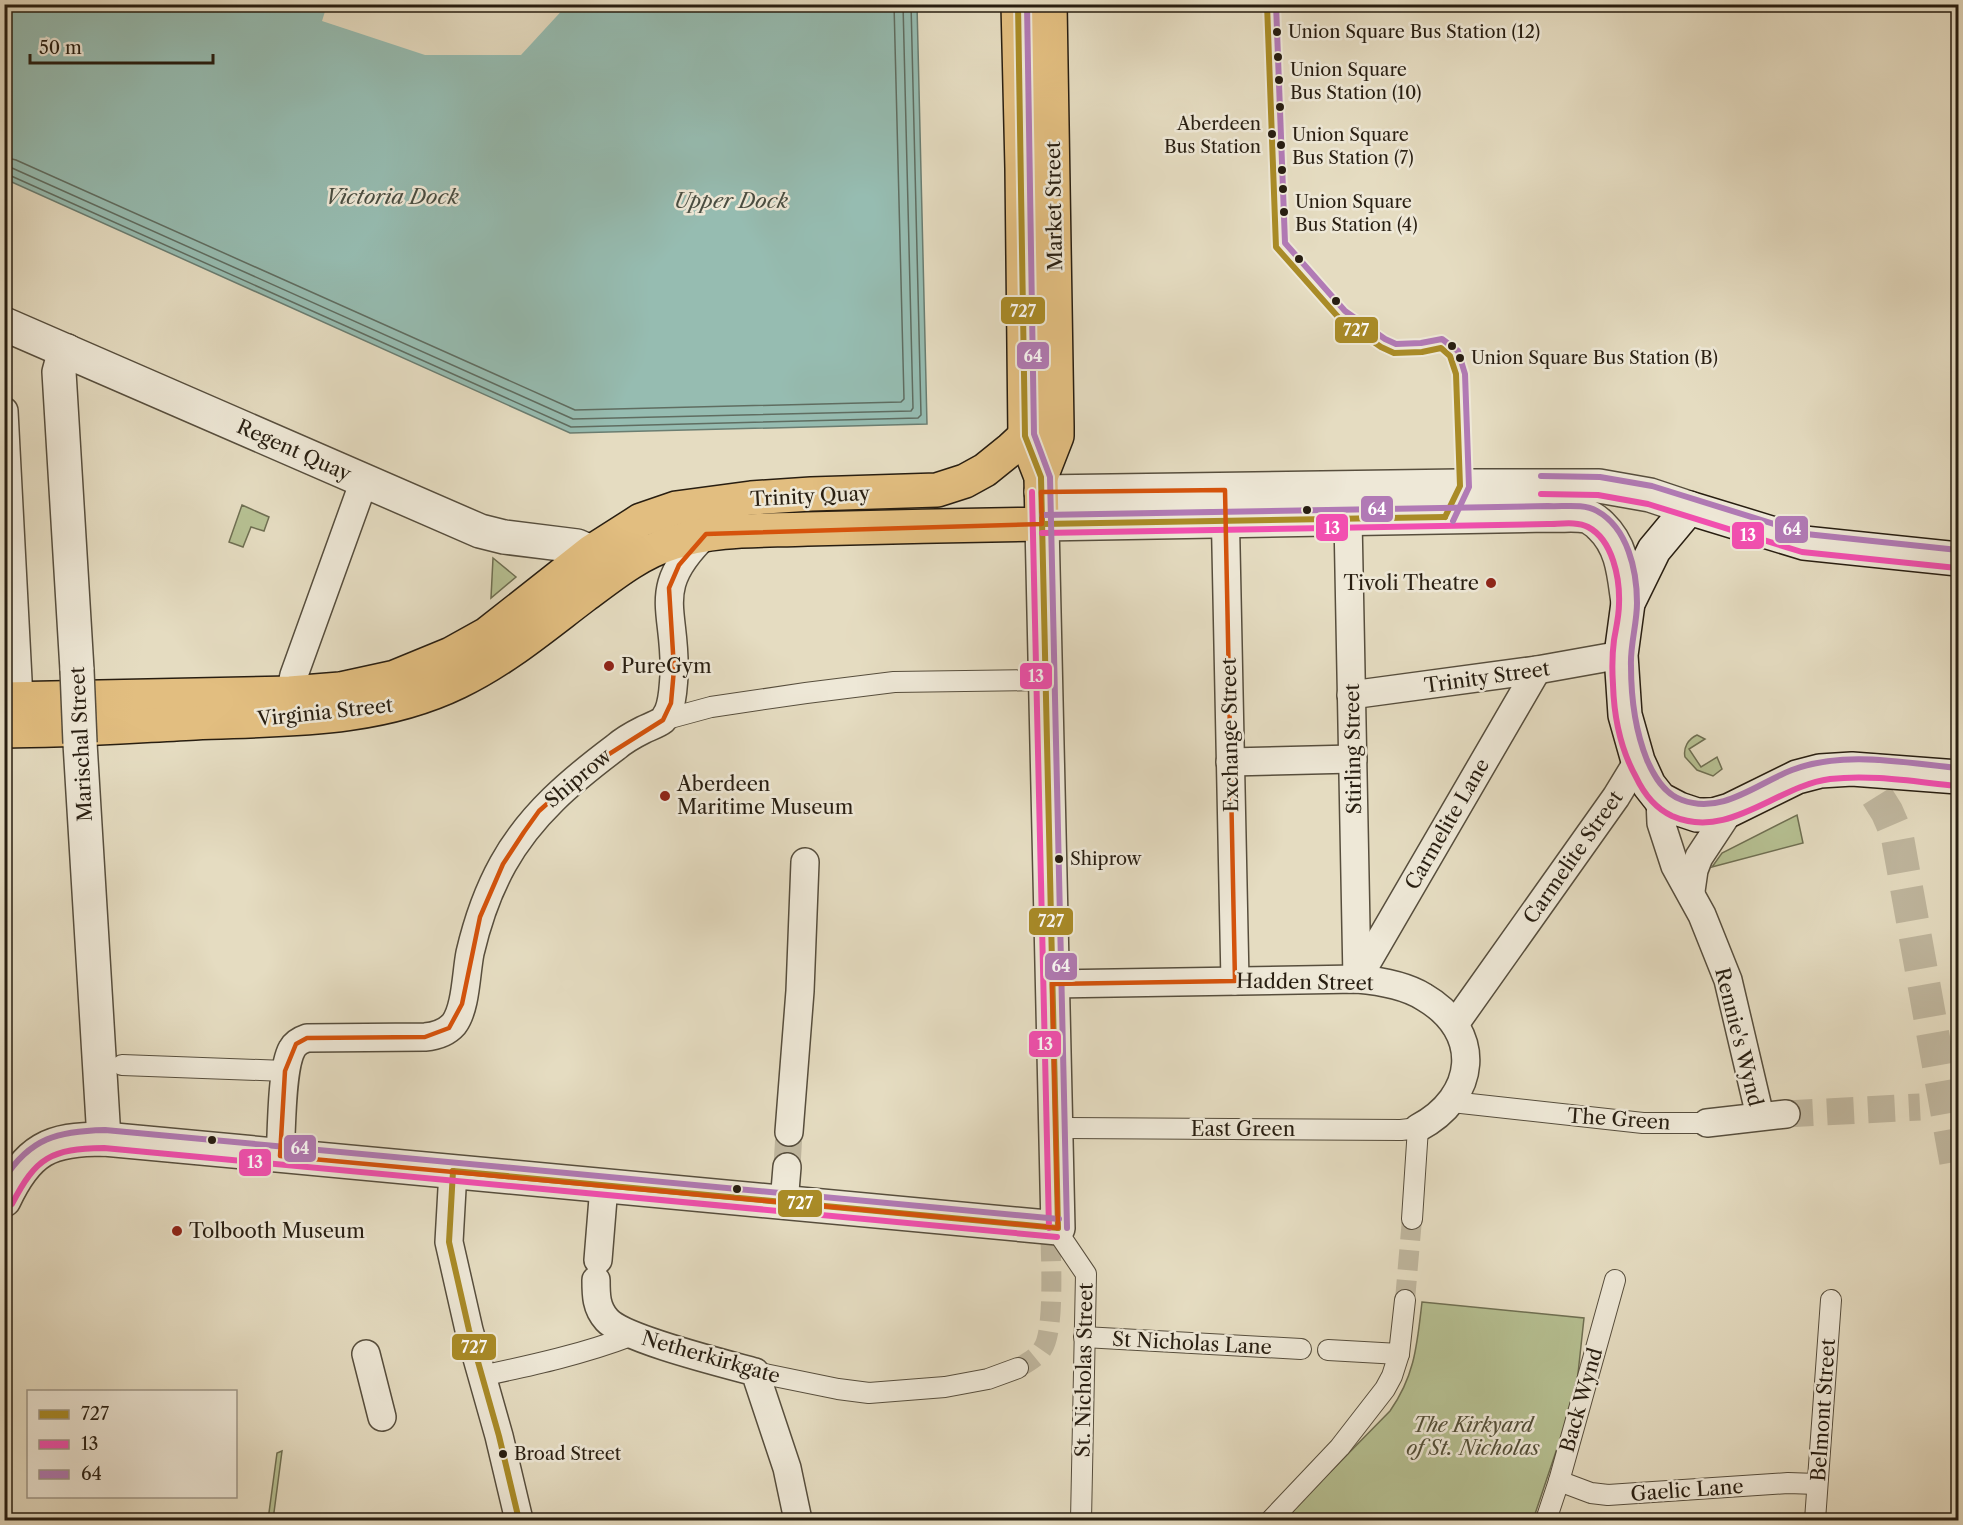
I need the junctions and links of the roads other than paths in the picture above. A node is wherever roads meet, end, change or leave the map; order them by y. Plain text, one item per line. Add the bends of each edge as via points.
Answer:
1 (1018, 4) edge
2 (1050, 4) edge
3 (4, 324) edge
4 (67, 351) junction
5 (4, 411) edge
6 (1024, 436) junction
7 (364, 481) junction
8 (1041, 485) junction
9 (1226, 506) junction
10 (1689, 508) junction
11 (1348, 519) junction
12 (1042, 524) junction
13 (706, 534) junction
14 (591, 552) junction
15 (1959, 559) edge
16 (1628, 603) junction
17 (1622, 655) junction
18 (1537, 670) junction
19 (1045, 680) junction
20 (290, 693) junction
21 (1351, 695) junction
22 (12, 699) edge
23 (663, 720) junction
24 (4, 731) edge
25 (1353, 759) junction
26 (1638, 761) junction
27 (1230, 762) junction
28 (1852, 769) junction
29 (1959, 777) edge
30 (1877, 796) tunnel mouth
31 (1660, 799) junction
32 (1730, 810) junction
33 (805, 862) dead end
34 (1691, 891) junction
35 (1358, 979) junction
36 (1235, 981) junction
37 (1052, 984) junction
38 (1455, 1024) junction
39 (122, 1065) dead end
40 (285, 1071) junction
41 (1452, 1102) junction
42 (1773, 1115) joint
43 (1707, 1123) joint
44 (1067, 1128) dead end
45 (1418, 1128) junction
46 (789, 1132) tunnel mouth
47 (104, 1139) junction
48 (280, 1156) junction
49 (787, 1167) tunnel mouth
50 (453, 1172) junction
51 (604, 1186) junction
52 (4, 1200) edge
53 (784, 1203) junction
54 (1412, 1219) tunnel mouth
55 (1058, 1228) junction
56 (1615, 1280) dead end
57 (1405, 1300) tunnel mouth
58 (1831, 1300) dead end
59 (633, 1335) junction
60 (1084, 1337) junction
61 (1301, 1349) dead end
62 (1328, 1350) dead end
63 (366, 1354) dead end
64 (1399, 1354) junction
65 (1018, 1368) tunnel mouth
66 (755, 1372) junction
67 (482, 1376) junction
68 (382, 1418) dead end
69 (1559, 1481) junction
70 (1817, 1484) junction
71 (519, 1521) edge
72 (798, 1521) edge
73 (1081, 1521) edge
74 (1271, 1521) edge
75 (1546, 1521) edge
76 (1815, 1521) edge

1 - 6 main road, Market Street
2 - 8 main road, Market Street via 1057,436
3 - 4 street, Regent Quay
4 - 7 street, Regent Quay
4 - 47 street, Marischal Street, bridge via 59,372
5 - 22 street
6 - 8 main road, Market Street
6 - 14 main road, Trinity Quay via 985,470 937,490 775,496 676,508 641,520
7 - 14 street, Regent Quay via 480,531 577,546
7 - 20 street
8 - 9 street
8 - 12 main road, Market Street
9 - 10 street via 1460,486 1599,486 1650,495
9 - 11 street
9 - 12 street
9 - 27 street, Exchange Street
10 - 15 street via 1804,543
10 - 16 street via 1654,550
11 - 16 street via 1585,516 1608,533 1622,559
11 - 21 street, Stirling Street
12 - 13 main road, Trinity Quay
12 - 19 street, Market Street
13 - 23 street via 679,565 669,588 674,669 671,703
13 - 24 main road, Virginia Street via 647,553 501,658 433,694 399,705 292,719
14 - 20 main road, Virginia Street via 487,634 451,654 395,677 340,689
16 - 17 street
17 - 18 street, Trinity Street
17 - 26 street via 1625,715
18 - 21 street, Trinity Street
18 - 35 street, Carmelite Lane
19 - 23 street, Shiprow via 894,682 711,707
19 - 37 street, Market Street
20 - 22 main road, Virginia Street
21 - 25 street, Stirling Street
23 - 40 street, Shiprow via 632,736 587,768 539,811 524,832 503,864 480,917 454,1023 435,1036 307,1038 292,1049
25 - 27 street
25 - 35 street, Stirling Street
26 - 31 street
26 - 38 street, Carmelite Street
27 - 36 street, Exchange Street
28 - 29 street
28 - 30 street
28 - 32 street via 1797,777
31 - 32 street via 1696,814
31 - 34 street, Rennie's Wynd via 1661,823 1675,866
32 - 34 street via 1699,857
33 - 46 street
34 - 42 street, Rennie's Wynd via 1728,980
35 - 36 street, Hadden Street
35 - 38 street, Hadden Street via 1409,989 1440,1007
36 - 37 street, Hadden Street
37 - 55 street, Market Street
38 - 41 street, Hadden Street via 1462,1037 1466,1062
39 - 40 street
40 - 48 street
41 - 43 street, The Green via 1643,1123
41 - 45 street, Hadden Street
42 - 43 street, The Green
44 - 45 street, East Green
45 - 54 street
47 - 48 street
47 - 52 street via 67,1141 42,1150 24,1165
48 - 50 street
49 - 53 street
50 - 51 street
50 - 67 street via 449,1242
51 - 53 street
51 - 59 street via 596,1299 613,1326
53 - 55 street
55 - 60 street, St. Nicholas Street via 1086,1274
56 - 69 street, Back Wynd
57 - 64 street
58 - 70 street, Belmont Street
59 - 66 street, Netherkirkgate
59 - 67 street, Netherkirkgate via 599,1348
60 - 61 street, St Nicholas Lane
60 - 73 street, St. Nicholas Street
62 - 64 street
63 - 68 street
64 - 74 street via 1385,1389 1340,1447
65 - 66 street, Netherkirkgate via 945,1388 859,1392
66 - 72 street via 787,1468
67 - 71 street
69 - 70 street, Gaelic Lane via 1608,1495
69 - 75 street, Back Wynd
70 - 76 street, Belmont Street

